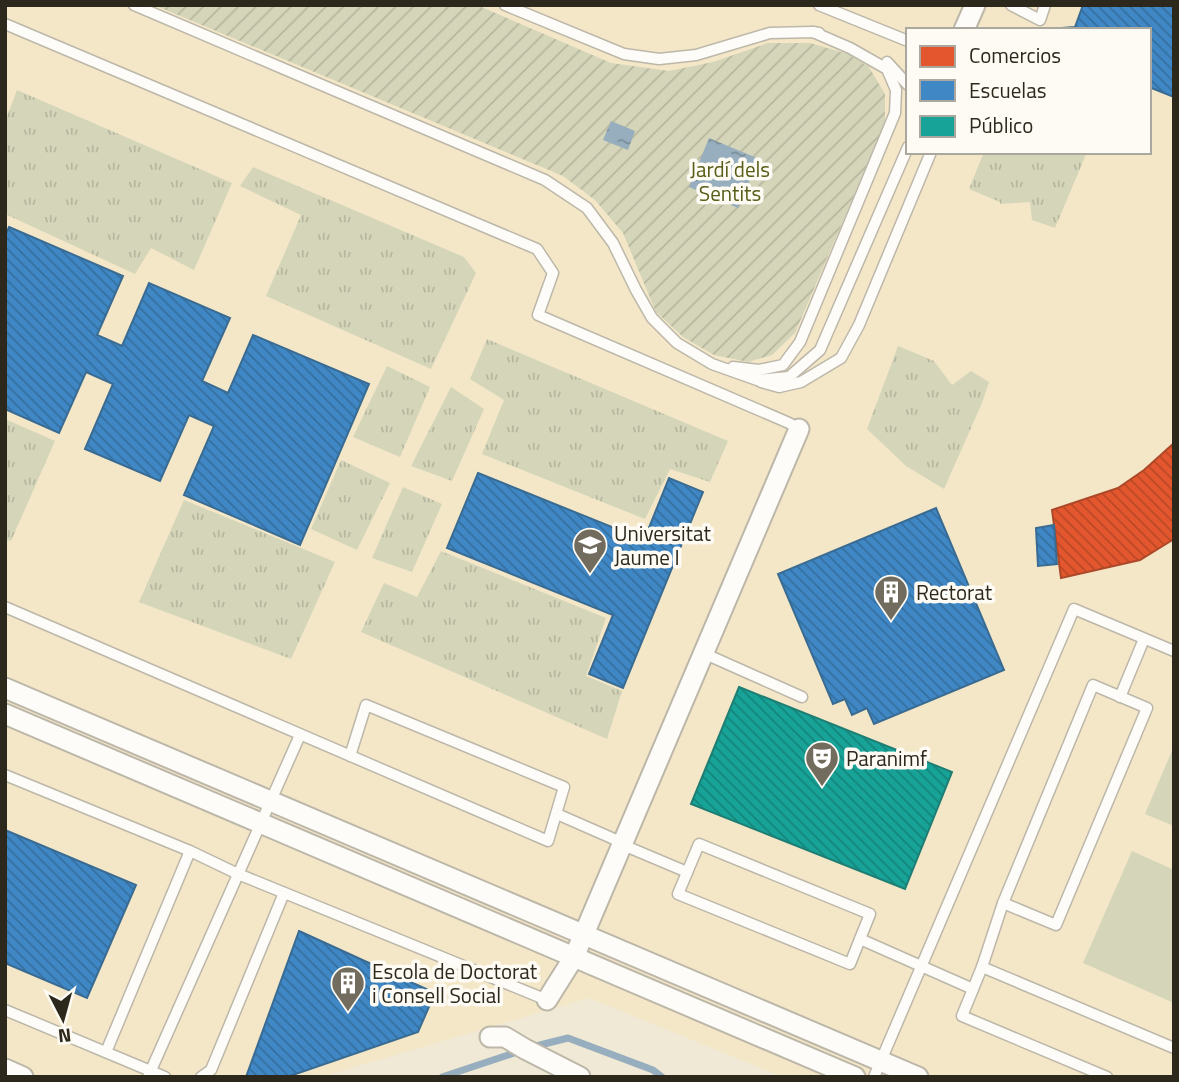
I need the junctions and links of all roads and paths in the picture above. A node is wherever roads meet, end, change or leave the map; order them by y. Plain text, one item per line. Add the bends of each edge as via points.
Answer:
1 (134, 5) edge
2 (505, 5) edge
3 (819, 5) edge
4 (975, 5) edge
5 (1011, 5) edge
6 (1045, 5) edge
7 (5, 24) edge
8 (965, 28) edge
9 (813, 32) junction
10 (906, 40) edge
11 (896, 71) junction
12 (906, 77) edge
13 (906, 83) edge
14 (906, 151) edge
15 (931, 154) edge
16 (712, 364) junction
17 (757, 380) junction
18 (794, 426) joint
19 (5, 607) edge
20 (1144, 639) junction
21 (1174, 652) edge
22 (703, 653) junction
23 (5, 688) edge
24 (1120, 696) junction
25 (802, 697) dead end
26 (5, 713) edge
27 (300, 734) junction
28 (350, 756) junction
29 (5, 775) edge
30 (270, 801) junction
31 (556, 814) junction
32 (261, 823) junction
33 (623, 845) junction
34 (190, 851) junction
35 (687, 872) junction
36 (238, 874) junction
37 (284, 893) junction
38 (1003, 903) junction
39 (584, 934) junction
40 (860, 939) junction
41 (574, 957) junction
42 (922, 966) junction
43 (982, 967) junction
44 (973, 989) junction
45 (547, 1000) joint
46 (5, 1010) edge
47 (491, 1037) dead end
48 (1174, 1048) edge
49 (106, 1052) junction
50 (5, 1069) edge
51 (878, 1069) edge
52 (149, 1074) edge
53 (23, 1077) edge
54 (165, 1077) edge
55 (201, 1077) edge
56 (580, 1077) edge
57 (855, 1077) edge
58 (918, 1077) edge
59 (1107, 1077) edge

1 - 16 lane via 545,180 587,208 613,243 652,318 677,343
2 - 9 lane via 624,54 659,59 696,54 770,33
3 - 10 lane
4 - 8 street
5 - 6 lane via 1040,20
7 - 18 lane via 537,249 553,272 538,315
9 - 11 lane via 852,42
9 - 16 lane via 887,69 896,90 895,113 800,342 783,365 759,370
11 - 12 lane
11 - 13 lane
14 - 17 lane via 820,350 789,377
15 - 17 lane via 859,326 841,358 801,382 779,387
16 - 17 lane
18 - 22 street
19 - 27 lane
20 - 21 lane
20 - 24 lane
20 - 42 lane via 1074,609
22 - 25 lane
22 - 33 street
23 - 30 street
24 - 38 lane via 1093,685
24 - 38 lane via 1147,708 1056,925
26 - 32 street
27 - 28 lane
27 - 30 lane
28 - 31 lane via 548,841
28 - 31 lane via 366,705 565,787
29 - 34 lane
30 - 32 lane
30 - 39 street
31 - 33 lane
32 - 36 lane
32 - 41 street
33 - 35 lane
33 - 39 street
34 - 36 lane
34 - 49 lane
35 - 40 lane via 678,894 850,964
35 - 40 lane via 699,844 870,914
36 - 37 lane
36 - 52 lane
37 - 45 lane
37 - 55 lane via 211,1070
38 - 43 lane
39 - 41 street
39 - 51 street
40 - 42 lane
41 - 45 street
41 - 57 street
42 - 44 lane
42 - 51 lane
43 - 44 lane
43 - 48 lane
44 - 59 lane via 962,1016
46 - 49 lane
47 - 56 street via 505,1037
49 - 52 lane
50 - 53 street
51 - 58 street
52 - 54 lane

